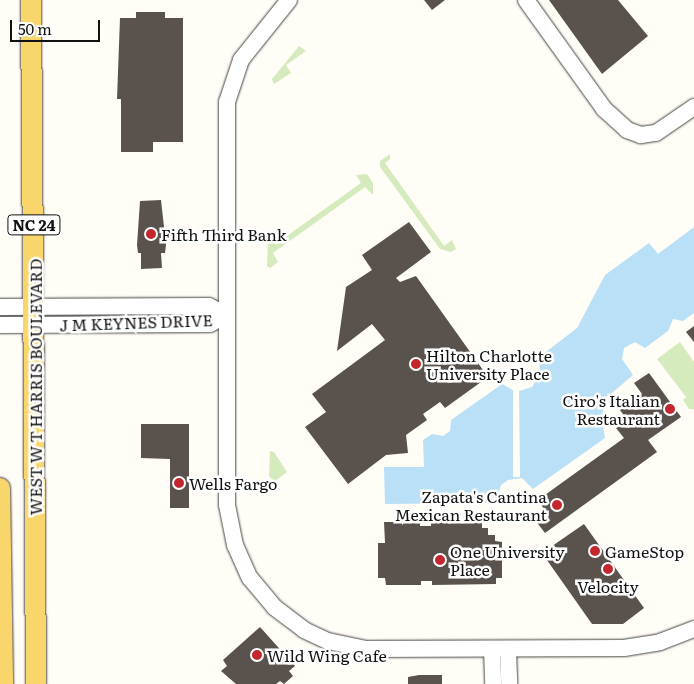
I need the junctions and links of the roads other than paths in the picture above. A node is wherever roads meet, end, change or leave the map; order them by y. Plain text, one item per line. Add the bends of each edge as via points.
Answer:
1 (31, 0) edge
2 (289, 0) edge
3 (526, 0) edge
4 (694, 107) edge
5 (0, 307) edge
6 (226, 315) junction
7 (35, 316) junction
8 (0, 325) edge
9 (0, 488) edge
10 (694, 630) edge
11 (500, 649) junction
12 (3, 684) edge
13 (36, 684) edge
14 (493, 684) edge
15 (509, 684) edge

1 - 7 main road, WEST W T HARRIS BOULEVARD / NC 24
2 - 6 street via 241,60 228,95
3 - 4 street via 604,110 627,130 641,135 656,133 671,126
5 - 7 street
6 - 7 street, J M KEYNES DRIVE via 210,324
6 - 11 street via 228,514 238,554 260,592 294,624 344,646 376,650
7 - 8 street, J M KEYNES DRIVE
7 - 13 main road, WEST W T HARRIS BOULEVARD / NC 24
9 - 12 main road
10 - 11 street via 632,647
11 - 14 street
11 - 15 street

